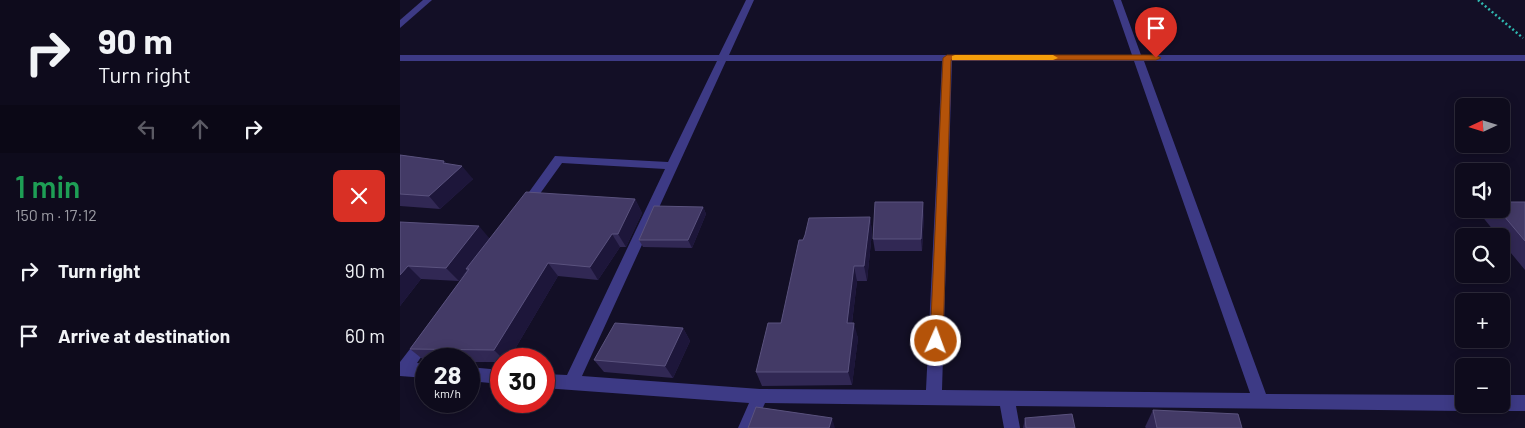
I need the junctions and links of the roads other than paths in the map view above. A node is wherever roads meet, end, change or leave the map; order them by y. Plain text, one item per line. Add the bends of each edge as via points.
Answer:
1 (428, 0) edge
2 (750, 0) edge
3 (1117, 0) edge
4 (400, 25) edge
5 (400, 58) edge
6 (722, 58) junction
7 (947, 58) junction
8 (1137, 58) junction
9 (1525, 58) edge
10 (671, 166) junction
11 (519, 214) edge
12 (433, 330) edge
13 (402, 369) edge
14 (415, 370) edge
15 (555, 382) edge
16 (570, 383) junction
17 (760, 396) junction
18 (934, 398) junction
19 (1007, 399) junction
20 (1261, 402) junction
21 (1455, 403) edge
22 (1510, 403) edge
23 (1525, 403) edge
24 (746, 428) edge
25 (1012, 428) edge

1 - 4 street
2 - 6 street
3 - 8 street
5 - 6 street
6 - 7 street
6 - 10 street
7 - 8 street
7 - 18 street
8 - 9 street
8 - 20 street
10 - 11 street via 559,160
10 - 16 street
12 - 13 street
13 - 14 street
15 - 16 street
16 - 17 street
17 - 18 street
17 - 24 street
18 - 19 street
19 - 20 street
19 - 25 street
20 - 21 street
22 - 23 street

